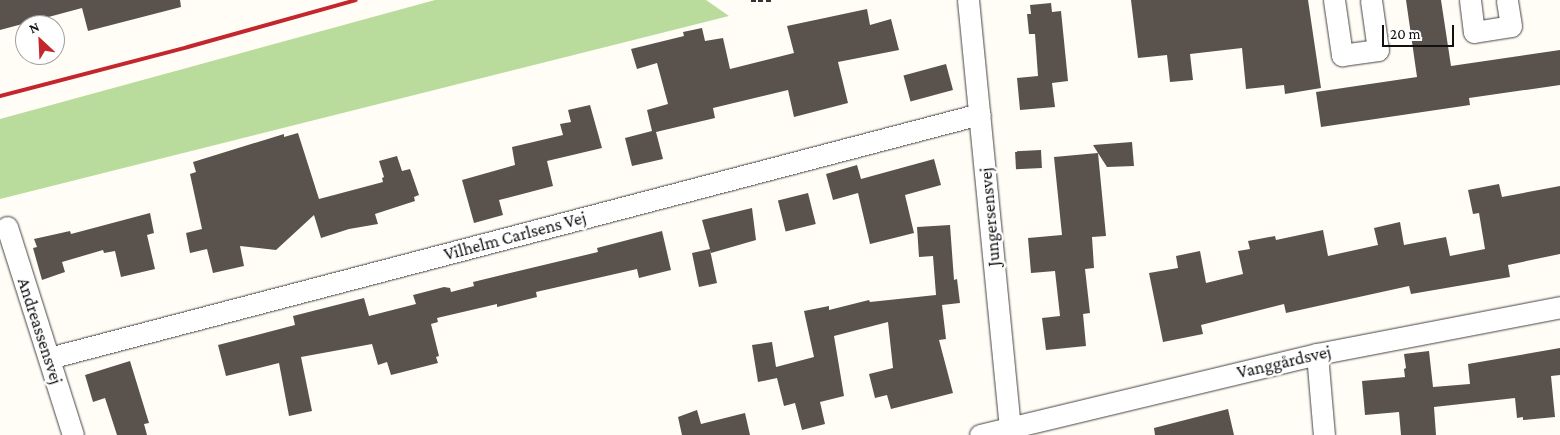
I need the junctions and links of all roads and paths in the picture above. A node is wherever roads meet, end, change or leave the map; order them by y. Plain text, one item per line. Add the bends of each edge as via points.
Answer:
1 (751, 0) edge
2 (772, 0) edge
3 (968, 0) edge
4 (1334, 0) edge
5 (1371, 0) edge
6 (1470, 0) edge
7 (1507, 0) edge
8 (980, 114) junction
9 (7, 227) dead end
10 (1560, 307) edge
11 (1316, 354) junction
12 (49, 358) junction
13 (1011, 431) edge
14 (73, 435) edge
15 (980, 435) edge
16 (1324, 435) edge

1 - 2 path
3 - 8 street, Jungersensvej
4 - 5 street via 1342,56 1378,50
6 - 7 street via 1474,32 1510,26
8 - 12 street, Vilhelm Carlsens Vej
8 - 13 street, Jungersensvej
9 - 12 street, Andreassensvej
10 - 11 street, Vanggårdsvej
11 - 13 street, Vanggårdsvej
11 - 16 street
12 - 14 street, Andreassensvej
13 - 15 street, Vanggårdsvej

